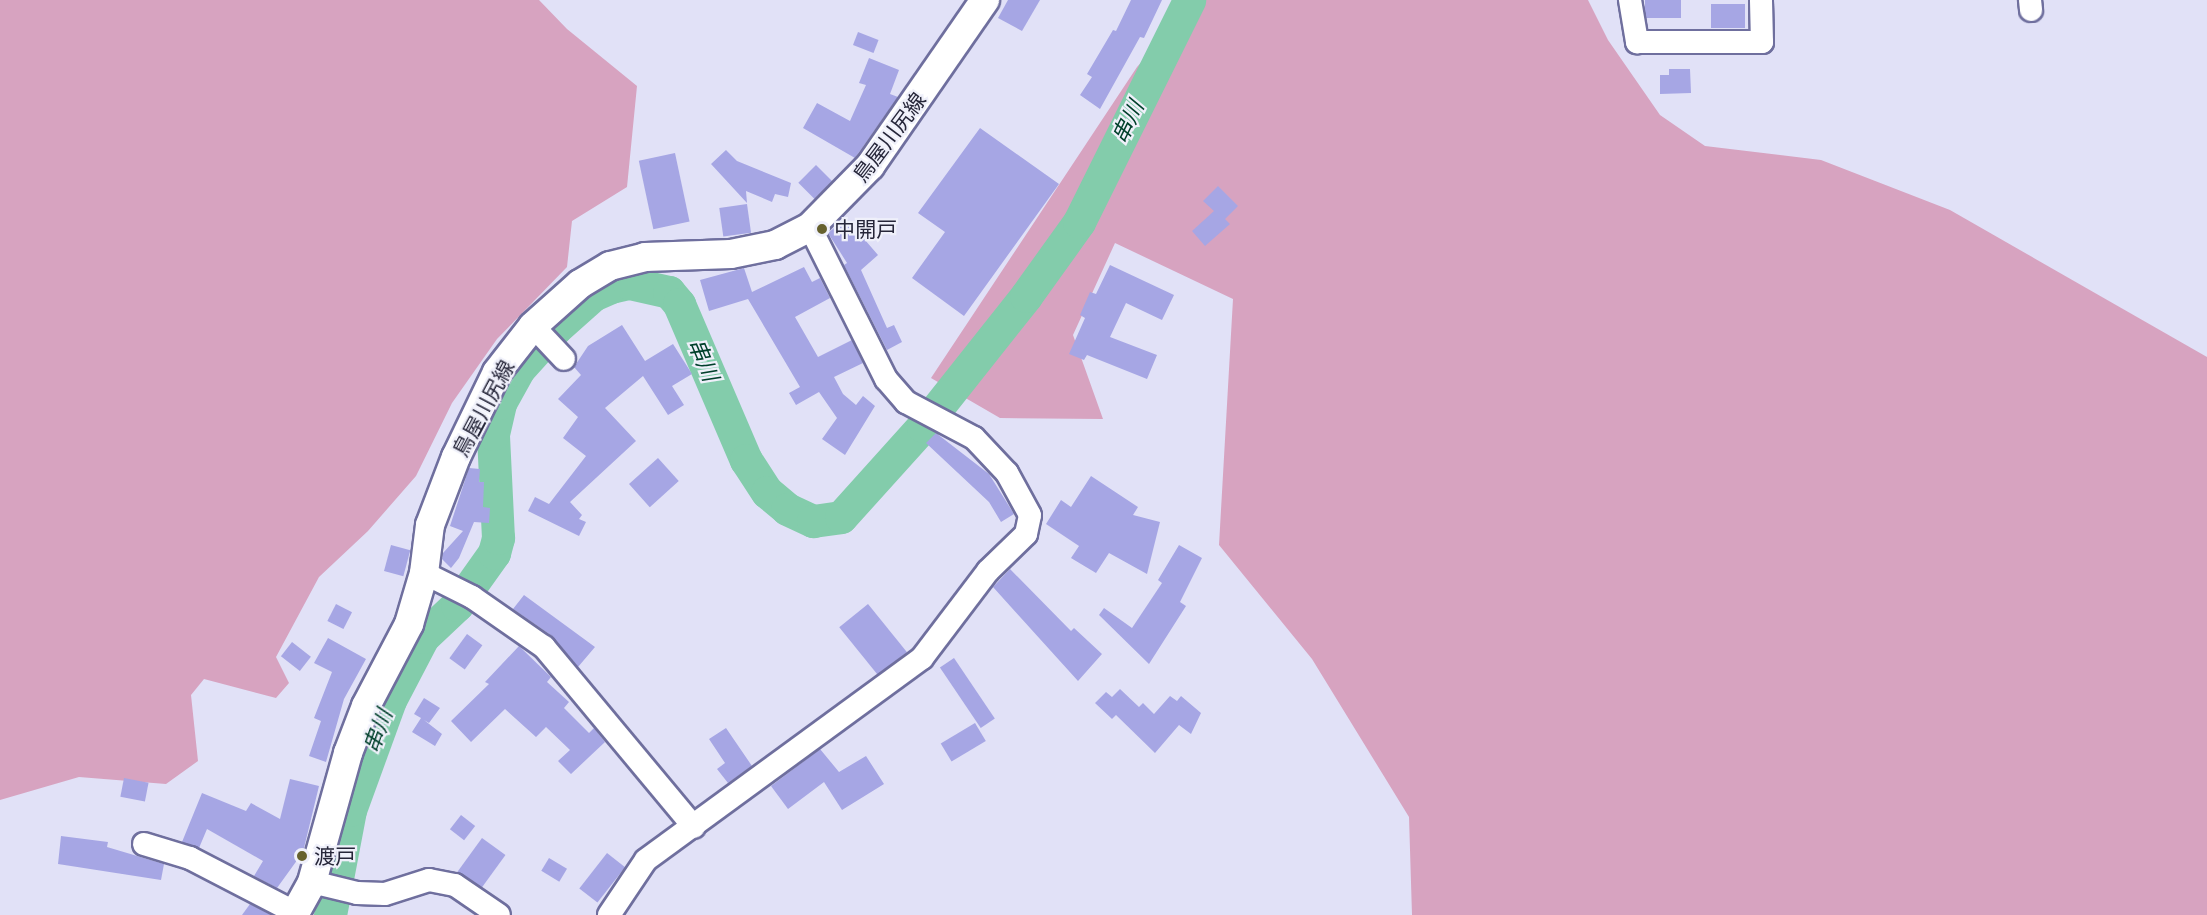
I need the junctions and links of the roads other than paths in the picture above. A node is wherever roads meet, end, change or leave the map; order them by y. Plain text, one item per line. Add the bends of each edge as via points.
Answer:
1 (985, 0) edge
2 (1630, 0) edge
3 (1761, 0) edge
4 (810, 227) junction
5 (537, 330) junction
6 (564, 359) dead end
7 (433, 577) junction
8 (694, 827) junction
9 (144, 844) dead end
10 (317, 884) junction
11 (295, 914) edge
12 (499, 915) edge
13 (609, 915) edge

1 - 4 main road, 鳥屋川尻線 via 870,166
2 - 3 street via 1637,42 1762,42
4 - 5 main road, 鳥屋川尻線 via 775,245 731,254 645,257 610,266 580,284
4 - 8 street via 886,379 906,402 974,438 1007,473 1030,515 1026,534 988,571 922,658
5 - 6 street
5 - 7 main road, 鳥屋川尻線 via 497,372 456,457 430,525
7 - 8 street via 472,597 544,647
7 - 10 main road, 鳥屋川尻線 via 366,706 348,753
8 - 13 street via 646,860
9 - 11 street via 190,858
10 - 11 main road, 鳥屋川尻線
10 - 12 street via 357,894 396,892 429,880 455,885

